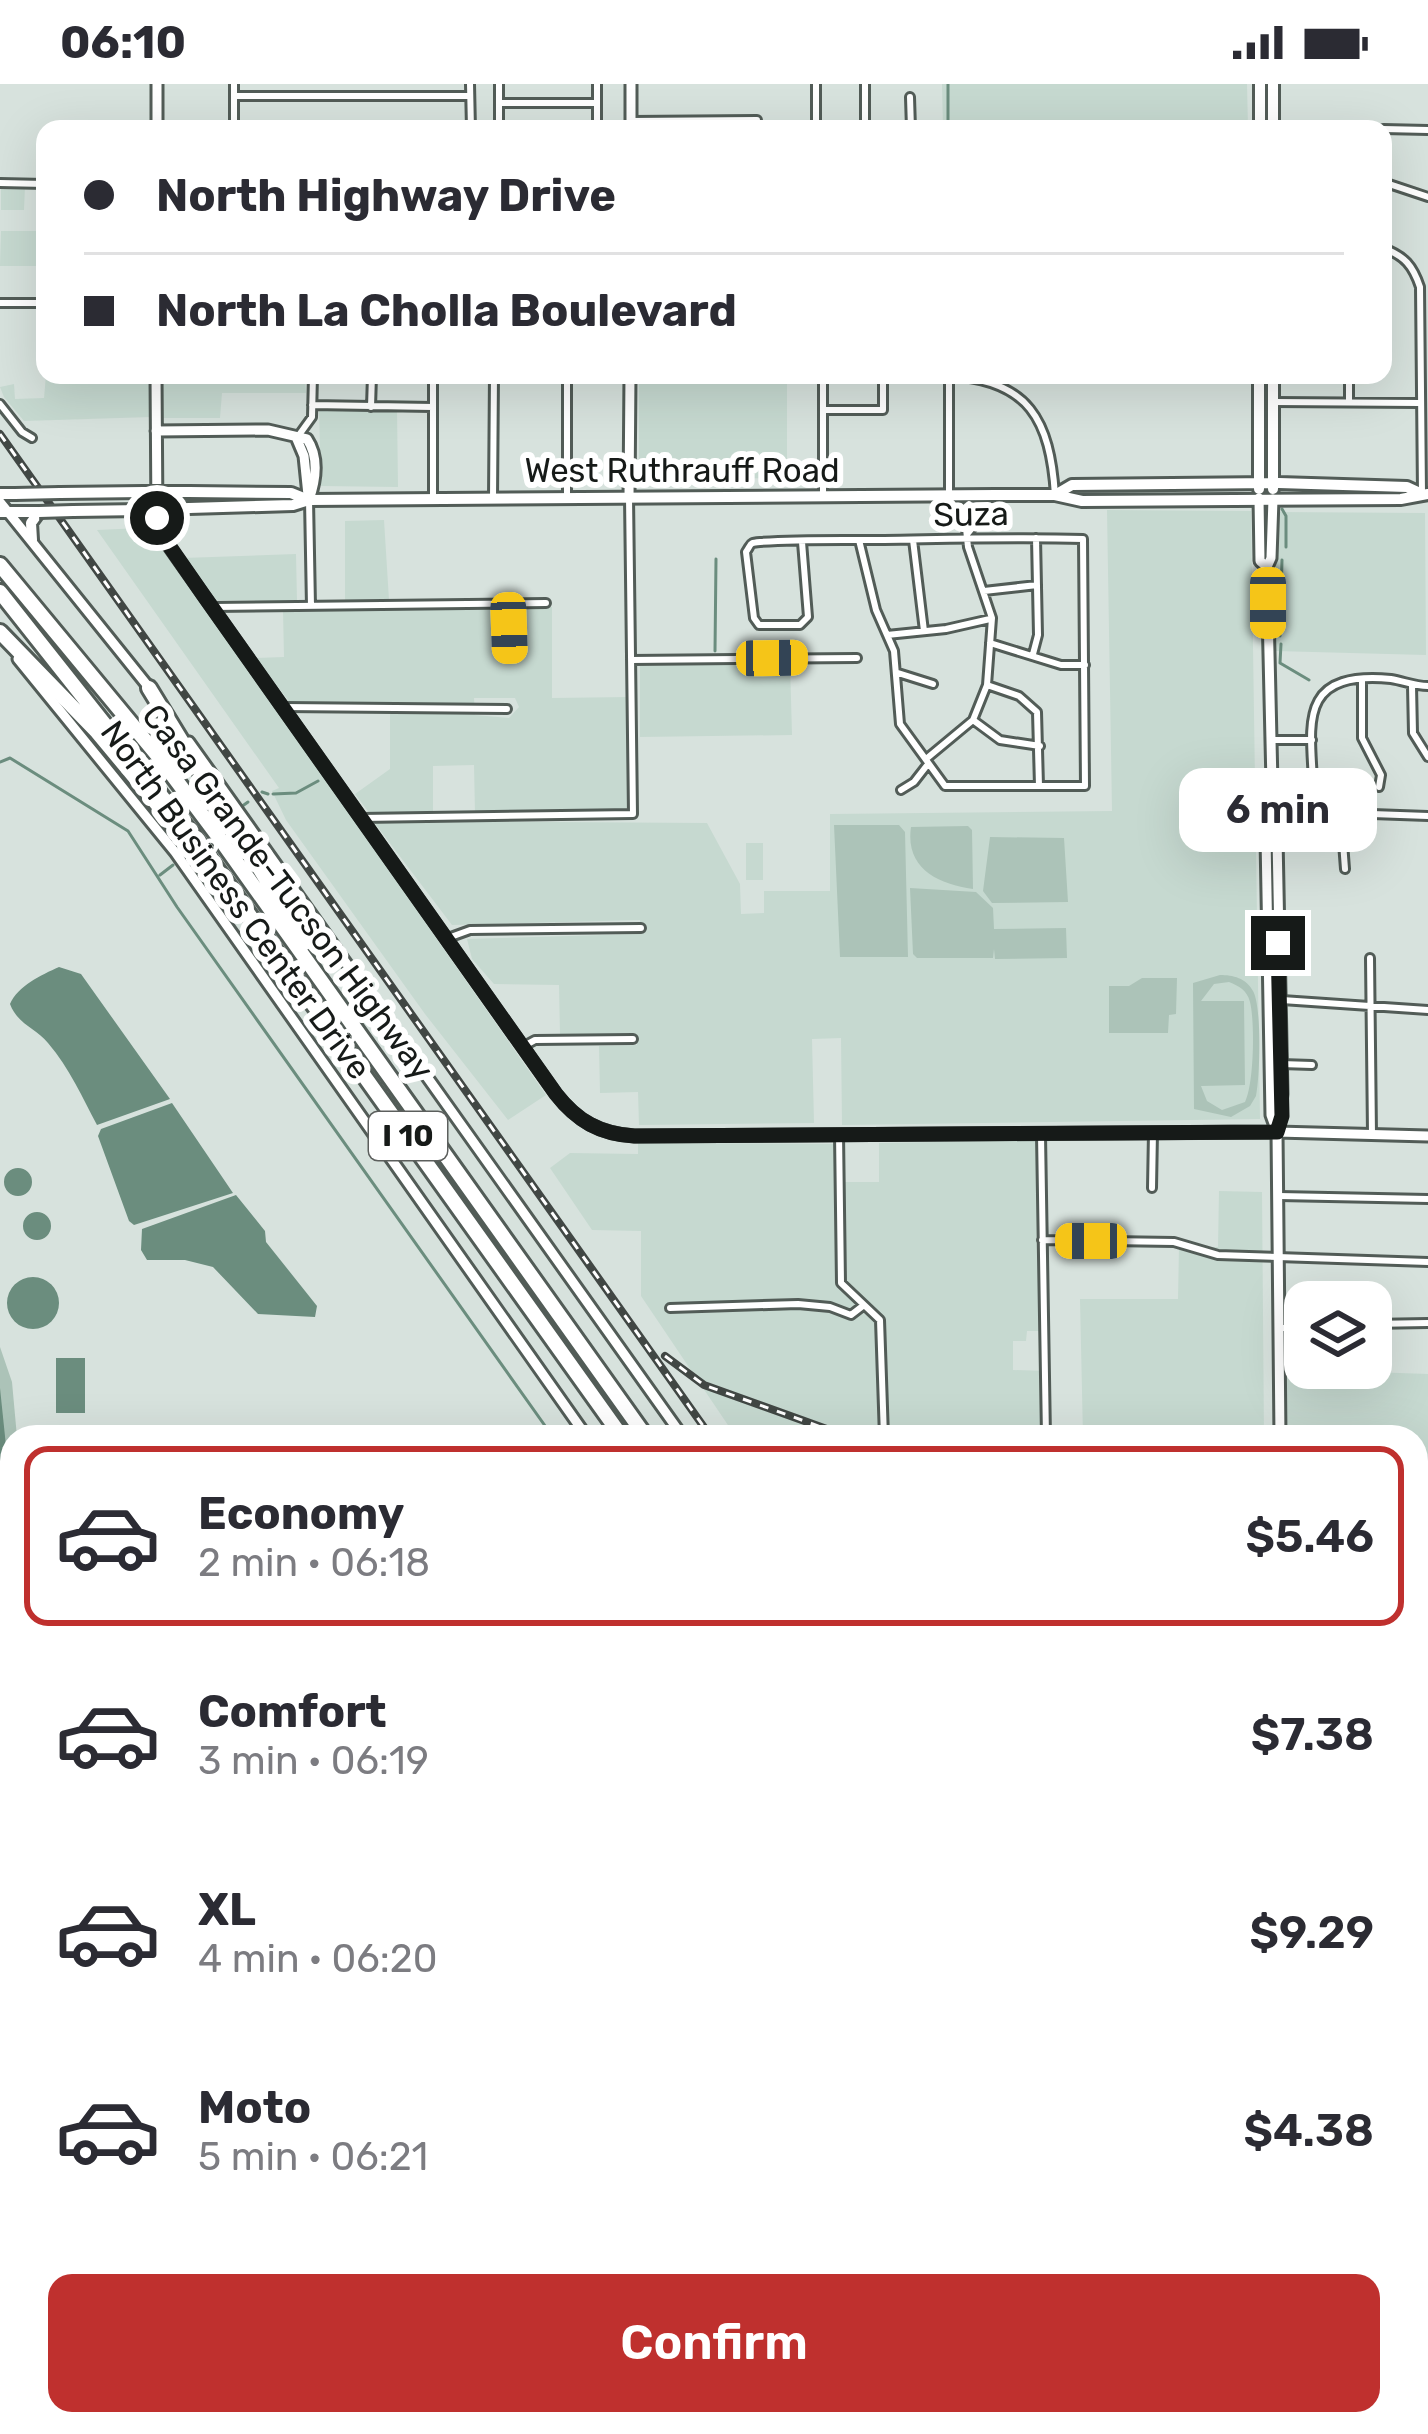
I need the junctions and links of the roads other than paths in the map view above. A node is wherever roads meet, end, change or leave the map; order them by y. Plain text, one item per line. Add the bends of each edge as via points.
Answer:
1 (157, 84) edge
2 (234, 84) edge
3 (470, 84) edge
4 (500, 84) edge
5 (597, 84) edge
6 (631, 84) edge
7 (816, 84) edge
8 (865, 84) edge
9 (1259, 84) edge
10 (1273, 84) edge
11 (234, 97) junction
12 (470, 97) junction
13 (910, 97) dead end
14 (499, 103) junction
15 (597, 103) junction
16 (157, 120) edge
17 (234, 120) edge
18 (471, 120) edge
19 (499, 120) edge
20 (597, 120) edge
21 (631, 120) edge
22 (816, 120) edge
23 (865, 120) edge
24 (911, 120) edge
25 (1266, 120) edge
26 (1269, 120) edge
27 (1392, 129) edge
28 (1428, 130) edge
29 (0, 183) edge
30 (36, 184) edge
31 (1392, 185) edge
32 (1428, 197) edge
33 (1392, 251) edge
34 (1424, 287) edge
35 (0, 303) edge
36 (36, 303) edge
37 (1424, 361) edge
38 (156, 384) edge
39 (313, 384) edge
40 (372, 384) edge
41 (433, 384) edge
42 (494, 384) edge
43 (567, 384) edge
44 (630, 384) edge
45 (823, 384) edge
46 (883, 384) edge
47 (949, 384) edge
48 (997, 384) edge
49 (1010, 384) edge
50 (1259, 384) edge
51 (1273, 384) edge
52 (1349, 384) edge
53 (1008, 388) junction
54 (1273, 402) junction
55 (1349, 402) junction
56 (1420, 403) junction
57 (0, 404) edge
58 (312, 405) junction
59 (371, 407) junction
60 (433, 407) junction
61 (823, 410) junction
62 (155, 430) junction
63 (1424, 436) edge
64 (296, 437) junction
65 (32, 438) dead end
66 (1259, 482) junction
67 (1273, 483) junction
68 (1425, 494) edge
69 (1055, 495) junction
70 (823, 496) junction
71 (949, 496) junction
72 (629, 497) junction
73 (493, 498) junction
74 (567, 498) junction
75 (1259, 498) junction
76 (433, 499) junction
77 (1273, 499) junction
78 (309, 500) junction
79 (969, 500) junction
80 (2, 505) edge
81 (36, 513) junction
82 (968, 536) junction
83 (1036, 537) junction
84 (914, 539) junction
85 (32, 540) junction
86 (859, 540) junction
87 (802, 542) junction
88 (0, 565) edge
89 (1267, 568) junction
90 (1037, 585) junction
91 (984, 591) junction
92 (0, 592) edge
93 (508, 603) junction
94 (546, 603) dead end
95 (310, 606) junction
96 (212, 607) junction
97 (992, 618) junction
98 (924, 632) junction
99 (0, 634) edge
100 (887, 635) junction
101 (990, 643) junction
102 (510, 654) dead end
103 (1033, 654) junction
104 (857, 658) dead end
105 (632, 659) junction
106 (1086, 665) junction
107 (898, 673) junction
108 (1362, 679) junction
109 (1318, 683) dead end
110 (934, 684) dead end
111 (987, 685) junction
112 (1412, 686) junction
113 (1428, 686) edge
114 (149, 688) junction
115 (1328, 688) junction
116 (282, 707) junction
117 (507, 709) dead end
118 (973, 720) junction
119 (1269, 740) junction
120 (1312, 740) junction
121 (1041, 746) junction
122 (1428, 757) edge
123 (927, 761) junction
124 (1039, 786) junction
125 (1379, 787) dead end
126 (901, 790) dead end
127 (1314, 800) dead end
128 (1272, 812) junction
129 (1358, 814) dead end
130 (1372, 814) dead end
131 (1341, 816) junction
132 (1428, 816) edge
133 (361, 818) junction
134 (1345, 868) dead end
135 (253, 919) junction
136 (641, 928) dead end
137 (446, 938) junction
138 (1370, 958) dead end
139 (1275, 1000) junction
140 (1370, 1008) junction
141 (1428, 1010) edge
142 (354, 1024) junction
143 (633, 1039) dead end
144 (523, 1047) junction
145 (1281, 1064) junction
146 (1312, 1065) dead end
147 (1282, 1116) junction
148 (1153, 1132) junction
149 (1277, 1132) junction
150 (1312, 1132) junction
151 (1041, 1133) junction
152 (838, 1134) junction
153 (1372, 1134) junction
154 (1428, 1136) edge
155 (1152, 1188) dead end
156 (1279, 1196) junction
157 (1428, 1199) edge
158 (1042, 1240) junction
159 (1280, 1258) junction
160 (1428, 1262) edge
161 (864, 1305) junction
162 (670, 1308) dead end
163 (1428, 1323) edge
164 (1392, 1324) edge
165 (1279, 1328) junction
166 (1284, 1328) edge
167 (579, 1425) edge
168 (613, 1425) edge
169 (638, 1425) edge
170 (674, 1425) edge
171 (884, 1425) edge
172 (1046, 1425) edge
173 (1280, 1425) edge

1 - 16 street
2 - 11 street
3 - 12 street
4 - 14 street
5 - 15 street
6 - 21 street
7 - 22 street
8 - 23 street
9 - 25 main road
10 - 26 main road
11 - 12 street
11 - 17 street
12 - 18 street
13 - 24 street
14 - 15 street
14 - 19 street
15 - 20 street
27 - 28 street
29 - 30 street
31 - 32 street
33 - 34 street
34 - 37 street
35 - 36 street
37 - 56 street
38 - 62 street
39 - 58 street
40 - 59 street
41 - 60 street
42 - 73 street
43 - 74 street
44 - 72 street
45 - 61 street
46 - 61 street via 883,410
47 - 71 street
48 - 53 street
49 - 53 street
50 - 66 main road
51 - 54 main road
52 - 55 street
53 - 69 street via 1037,415 1052,452
54 - 55 street
54 - 67 main road
55 - 56 street
56 - 63 street
57 - 65 street
58 - 59 street
58 - 64 street via 309,426
59 - 60 street
60 - 76 street
61 - 70 street
62 - 64 street
62 - 96 street via 158,524
63 - 68 street
64 - 78 street
66 - 67 main road, West Ruthrauff Road
66 - 69 main road, West Ruthrauff Road via 1072,485
66 - 75 main road
67 - 68 main road, West Ruthrauff Road
67 - 77 main road
68 - 77 main road, West Ruthrauff Road
69 - 75 main road, West Ruthrauff Road
69 - 79 main road, West Ruthrauff Road
70 - 71 main road, West Ruthrauff Road
70 - 72 main road, West Ruthrauff Road
71 - 79 main road, West Ruthrauff Road
72 - 74 main road, West Ruthrauff Road
72 - 105 street
73 - 74 main road, West Ruthrauff Road
73 - 76 main road, West Ruthrauff Road
75 - 77 main road, West Ruthrauff Road
75 - 89 street via 1260,561
76 - 78 main road, West Ruthrauff Road
77 - 89 street
78 - 80 main road, West Ruthrauff Road, bridge via 291,493 60,493 16,494
78 - 81 main road, West Ruthrauff Road, bridge
78 - 95 street
79 - 82 street
80 - 81 main road, West Ruthrauff Road
80 - 85 street
81 - 85 main road
82 - 83 street, Suza
82 - 84 street, Suza
82 - 91 street
83 - 90 street
83 - 106 street, Suza via 1083,539
84 - 86 street, Suza
84 - 98 street
85 - 114 street
86 - 87 street, Suza
86 - 100 street
87 - 87 street, Suza via 750,542 755,626 807,623
88 - 142 highway, Casa Grande-Tucson Highway / I 10 via 158,756
89 - 119 street
90 - 91 street
90 - 103 street
91 - 97 street
92 - 135 highway, Casa Grande-Tucson Highway / I 10
93 - 94 street
93 - 95 street
93 - 102 street
95 - 96 street
96 - 116 street
97 - 98 street
97 - 101 street
98 - 100 street
99 - 135 highway via 97,732
99 - 167 street, North Business Center Drive via 175,852
100 - 107 street
101 - 103 street
101 - 111 street
103 - 106 street
104 - 105 street
105 - 133 street via 633,814
106 - 124 street via 1085,786
107 - 110 street
107 - 123 street via 900,724
108 - 112 street
108 - 115 street
108 - 125 street via 1362,738
109 - 115 street
111 - 118 street
111 - 121 street via 1037,712
112 - 113 street
112 - 122 street via 1413,733
114 - 142 highway
114 - 170 street
115 - 120 street via 1312,714
116 - 117 street
116 - 133 street
118 - 121 street via 1000,740
118 - 123 street
119 - 120 street
119 - 128 street
120 - 127 street
121 - 124 street
123 - 124 street via 945,786
123 - 126 street
128 - 131 street
128 - 139 street via 1266,838
129 - 131 street
130 - 132 street
131 - 134 street
133 - 137 street
135 - 168 highway, Casa Grande-Tucson Highway / I 10
136 - 137 street via 470,930
137 - 144 street
138 - 140 street
139 - 140 street
139 - 145 street
139 - 149 street
140 - 141 street
140 - 153 street
142 - 169 highway, Casa Grande-Tucson Highway / I 10
143 - 144 street via 535,1040
144 - 152 street via 578,1119 601,1130
145 - 146 street
145 - 147 street
147 - 149 street
147 - 150 street
148 - 149 street
148 - 151 street
148 - 155 street
149 - 150 street
149 - 156 street
150 - 153 street
151 - 152 street
151 - 158 street
152 - 161 street via 841,1283
153 - 154 street
156 - 157 street
156 - 159 street
158 - 159 street via 1174,1242 1218,1255
158 - 172 street
159 - 160 street
159 - 165 street
161 - 162 street via 851,1315 798,1304
161 - 171 street via 880,1320
163 - 164 street
165 - 166 street
165 - 173 street

